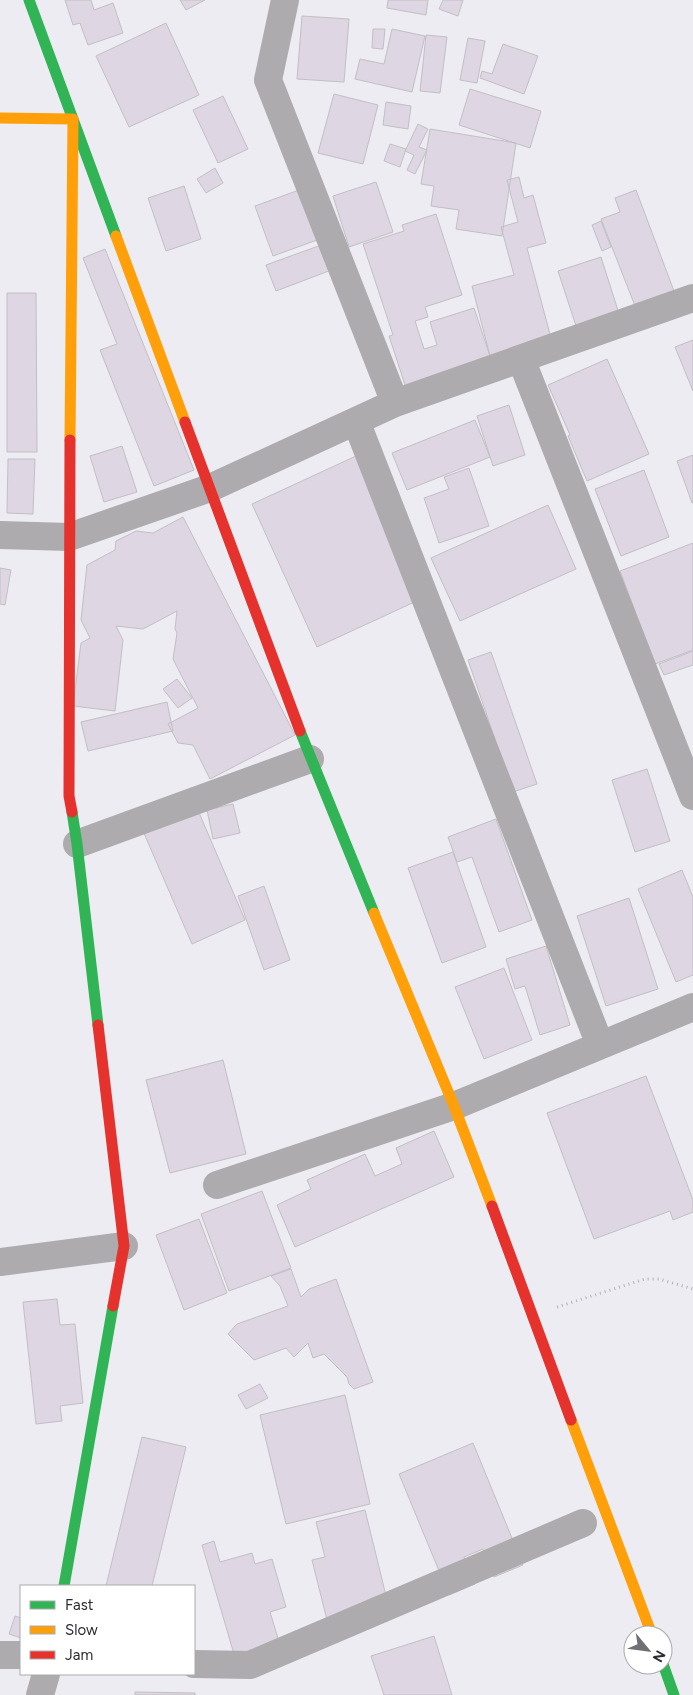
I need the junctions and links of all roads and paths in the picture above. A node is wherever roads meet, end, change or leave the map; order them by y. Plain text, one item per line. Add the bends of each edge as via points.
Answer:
1 (30, 0) edge
2 (285, 0) edge
3 (0, 118) edge
4 (73, 118) junction
5 (693, 298) edge
6 (521, 359) junction
7 (395, 403) junction
8 (356, 421) junction
9 (210, 488) junction
10 (0, 535) edge
11 (69, 537) junction
12 (310, 759) junction
13 (693, 796) edge
14 (77, 844) junction
15 (693, 1007) edge
16 (600, 1045) junction
17 (454, 1106) junction
18 (217, 1184) dead end
19 (124, 1246) junction
20 (0, 1262) edge
21 (693, 1289) edge
22 (533, 1315) junction
23 (583, 1523) dead end
24 (64, 1585) edge
25 (648, 1625) edge
26 (20, 1655) edge
27 (0, 1656) edge
28 (195, 1664) edge
29 (46, 1675) edge
30 (667, 1675) edge
31 (40, 1695) edge
32 (674, 1695) edge

1 - 4 main road
2 - 7 street via 268,80
3 - 4 main road
4 - 9 main road
4 - 11 main road
5 - 6 street
6 - 7 street
6 - 13 street
7 - 8 street
8 - 9 street
8 - 16 street
9 - 11 street
9 - 12 main road
10 - 11 street
11 - 14 main road via 69,796
12 - 14 street
12 - 17 main road
14 - 19 main road
15 - 16 street
16 - 17 street
17 - 18 street
17 - 22 main road
19 - 20 street
19 - 24 main road
21 - 22 path via 659,1279 645,1279
22 - 25 main road
23 - 28 street via 250,1665
26 - 27 street
29 - 31 street
30 - 32 main road

